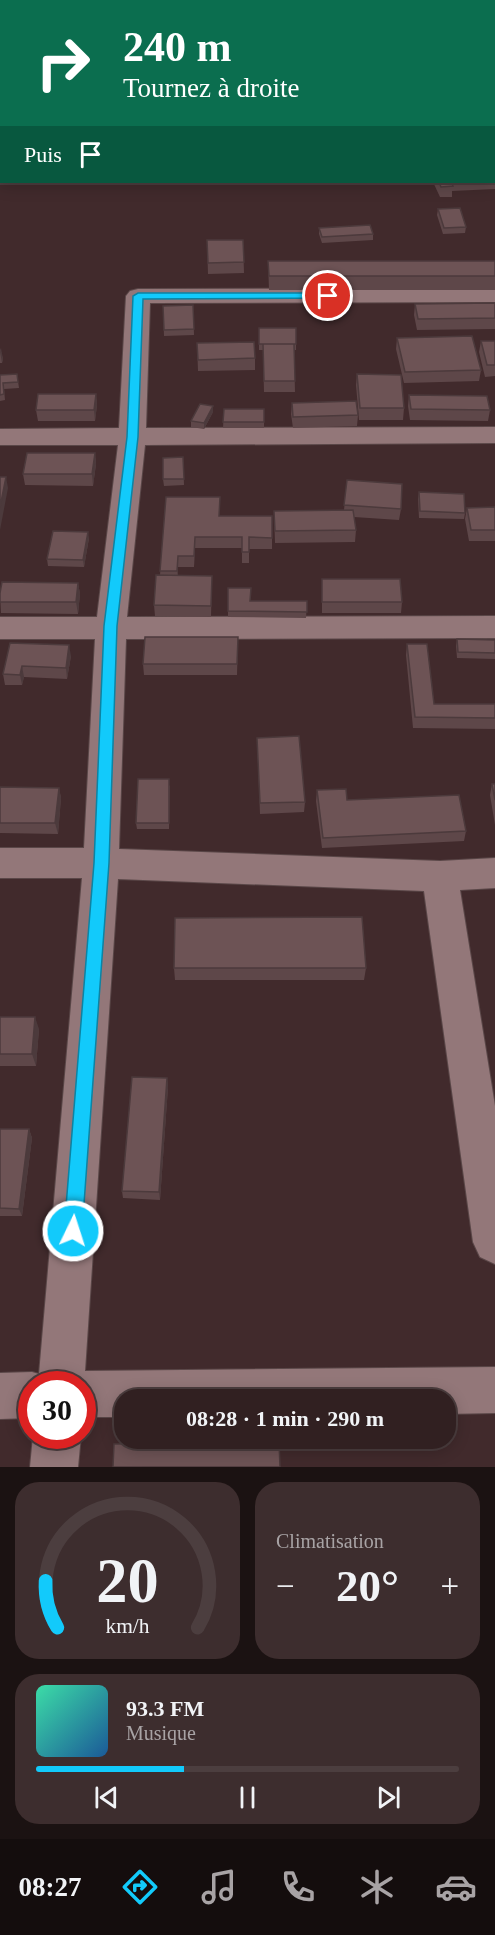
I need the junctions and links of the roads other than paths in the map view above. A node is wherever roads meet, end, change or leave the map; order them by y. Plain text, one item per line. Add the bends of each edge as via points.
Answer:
1 (495, 295) edge
2 (495, 435) edge
3 (0, 437) edge
4 (132, 437) junction
5 (111, 626) junction
6 (495, 627) edge
7 (0, 628) edge
8 (0, 863) edge
9 (101, 863) junction
10 (495, 873) edge
11 (440, 876) junction
12 (495, 1242) edge
13 (62, 1371) edge
14 (495, 1390) edge
15 (96, 1394) edge
16 (18, 1395) edge
17 (0, 1396) edge
18 (56, 1449) edge
19 (54, 1467) edge

1 - 4 street via 138,296
2 - 4 street
3 - 4 street
4 - 5 street
5 - 6 street
5 - 7 street
5 - 9 street
8 - 9 street
9 - 11 street
9 - 13 street
10 - 11 street
11 - 12 street
14 - 15 street
16 - 17 street
18 - 19 street

